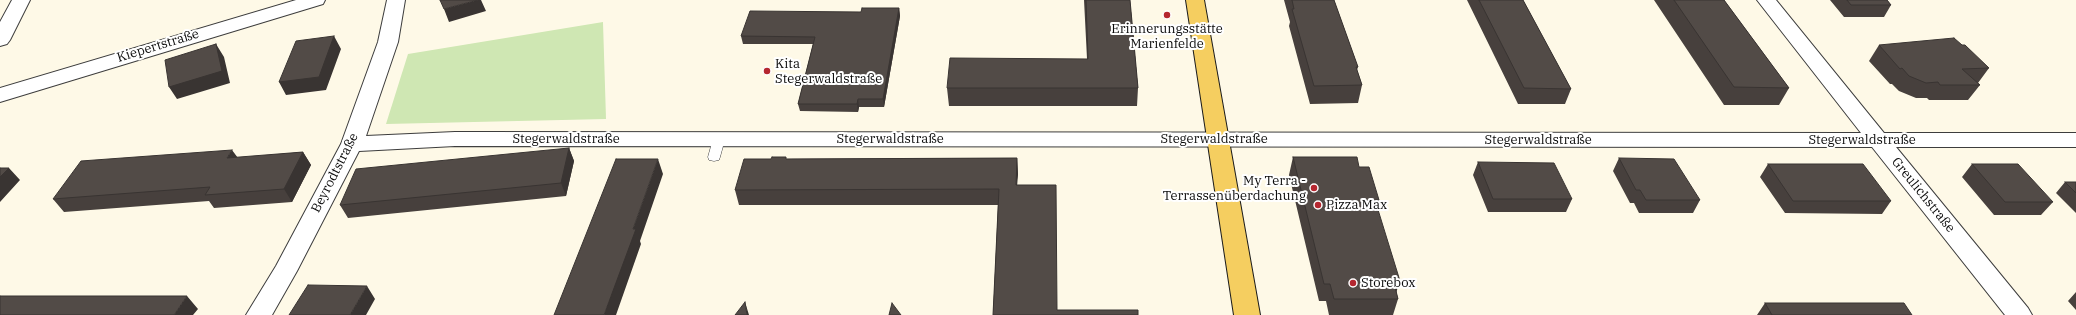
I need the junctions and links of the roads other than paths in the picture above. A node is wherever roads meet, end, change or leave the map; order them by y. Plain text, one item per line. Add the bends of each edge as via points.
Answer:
1 (21, 0) edge
2 (316, 0) edge
3 (396, 0) edge
4 (1195, 0) edge
5 (1766, 0) edge
6 (0, 40) edge
7 (0, 95) edge
8 (1218, 139) junction
9 (1878, 140) junction
10 (2076, 140) edge
11 (352, 144) junction
12 (259, 315) edge
13 (1247, 315) edge
14 (2019, 315) edge

1 - 6 street
2 - 7 street, Kiepertstraße
3 - 11 street, Beyrodtstraße via 388,42
4 - 8 main road
5 - 9 street, Greulichstraße
8 - 9 street, Stegerwaldstraße
8 - 11 street, Stegerwaldstraße via 716,148 455,139
8 - 13 main road
9 - 10 street, Stegerwaldstraße
9 - 14 street, Greulichstraße
11 - 12 street, Beyrodtstraße via 286,272

